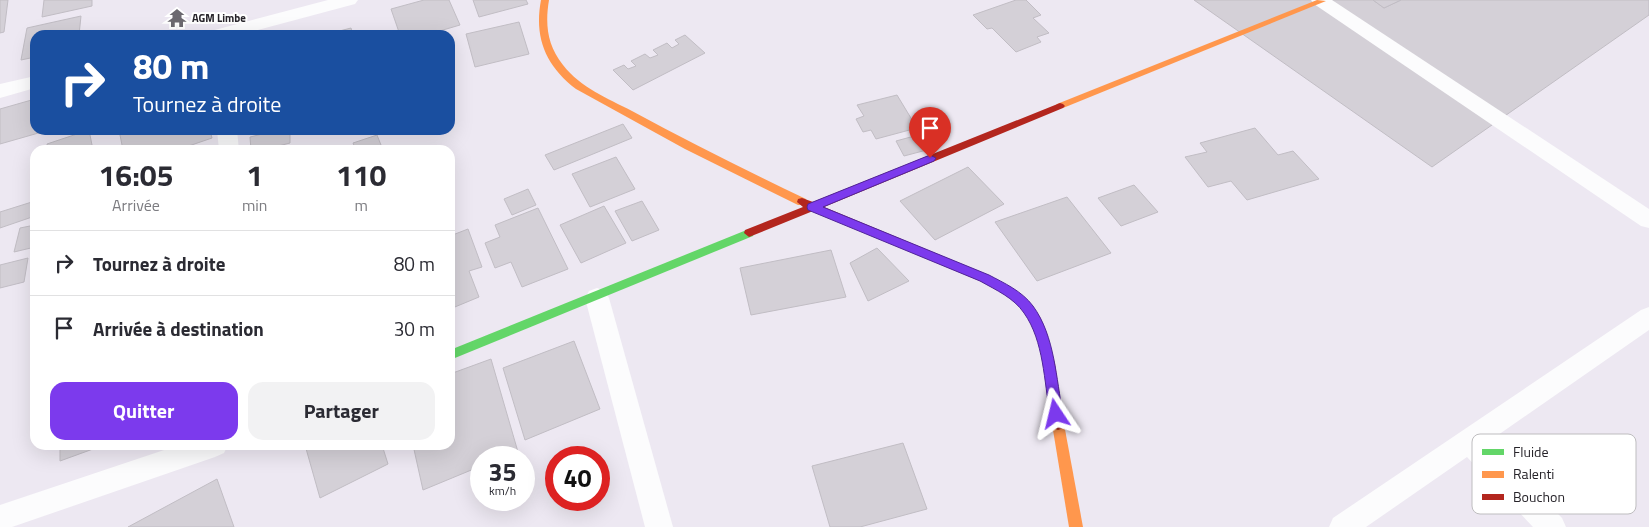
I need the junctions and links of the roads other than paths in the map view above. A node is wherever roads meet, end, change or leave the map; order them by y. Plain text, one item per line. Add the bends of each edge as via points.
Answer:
1 (349, 0) edge
2 (546, 0) edge
3 (1321, 1) edge
4 (236, 30) edge
5 (30, 83) edge
6 (0, 91) edge
7 (812, 207) junction
8 (1649, 220) edge
9 (597, 298) junction
10 (1649, 318) edge
11 (455, 354) edge
12 (1479, 434) edge
13 (1472, 439) edge
14 (1469, 441) junction
15 (1472, 444) edge
16 (200, 450) edge
17 (1539, 514) edge
18 (0, 518) edge
19 (659, 527) edge
20 (1076, 527) edge
21 (1344, 527) edge
22 (1552, 527) edge

1 - 4 street
2 - 7 street via 541,20 546,44 559,69 574,83 686,146
3 - 7 street
3 - 8 street
5 - 6 street
7 - 9 street
7 - 20 street via 984,278 1011,292 1029,309 1043,339
9 - 11 street
9 - 19 street
10 - 12 street
13 - 14 street
14 - 15 street
14 - 21 street
16 - 18 street
17 - 22 street

